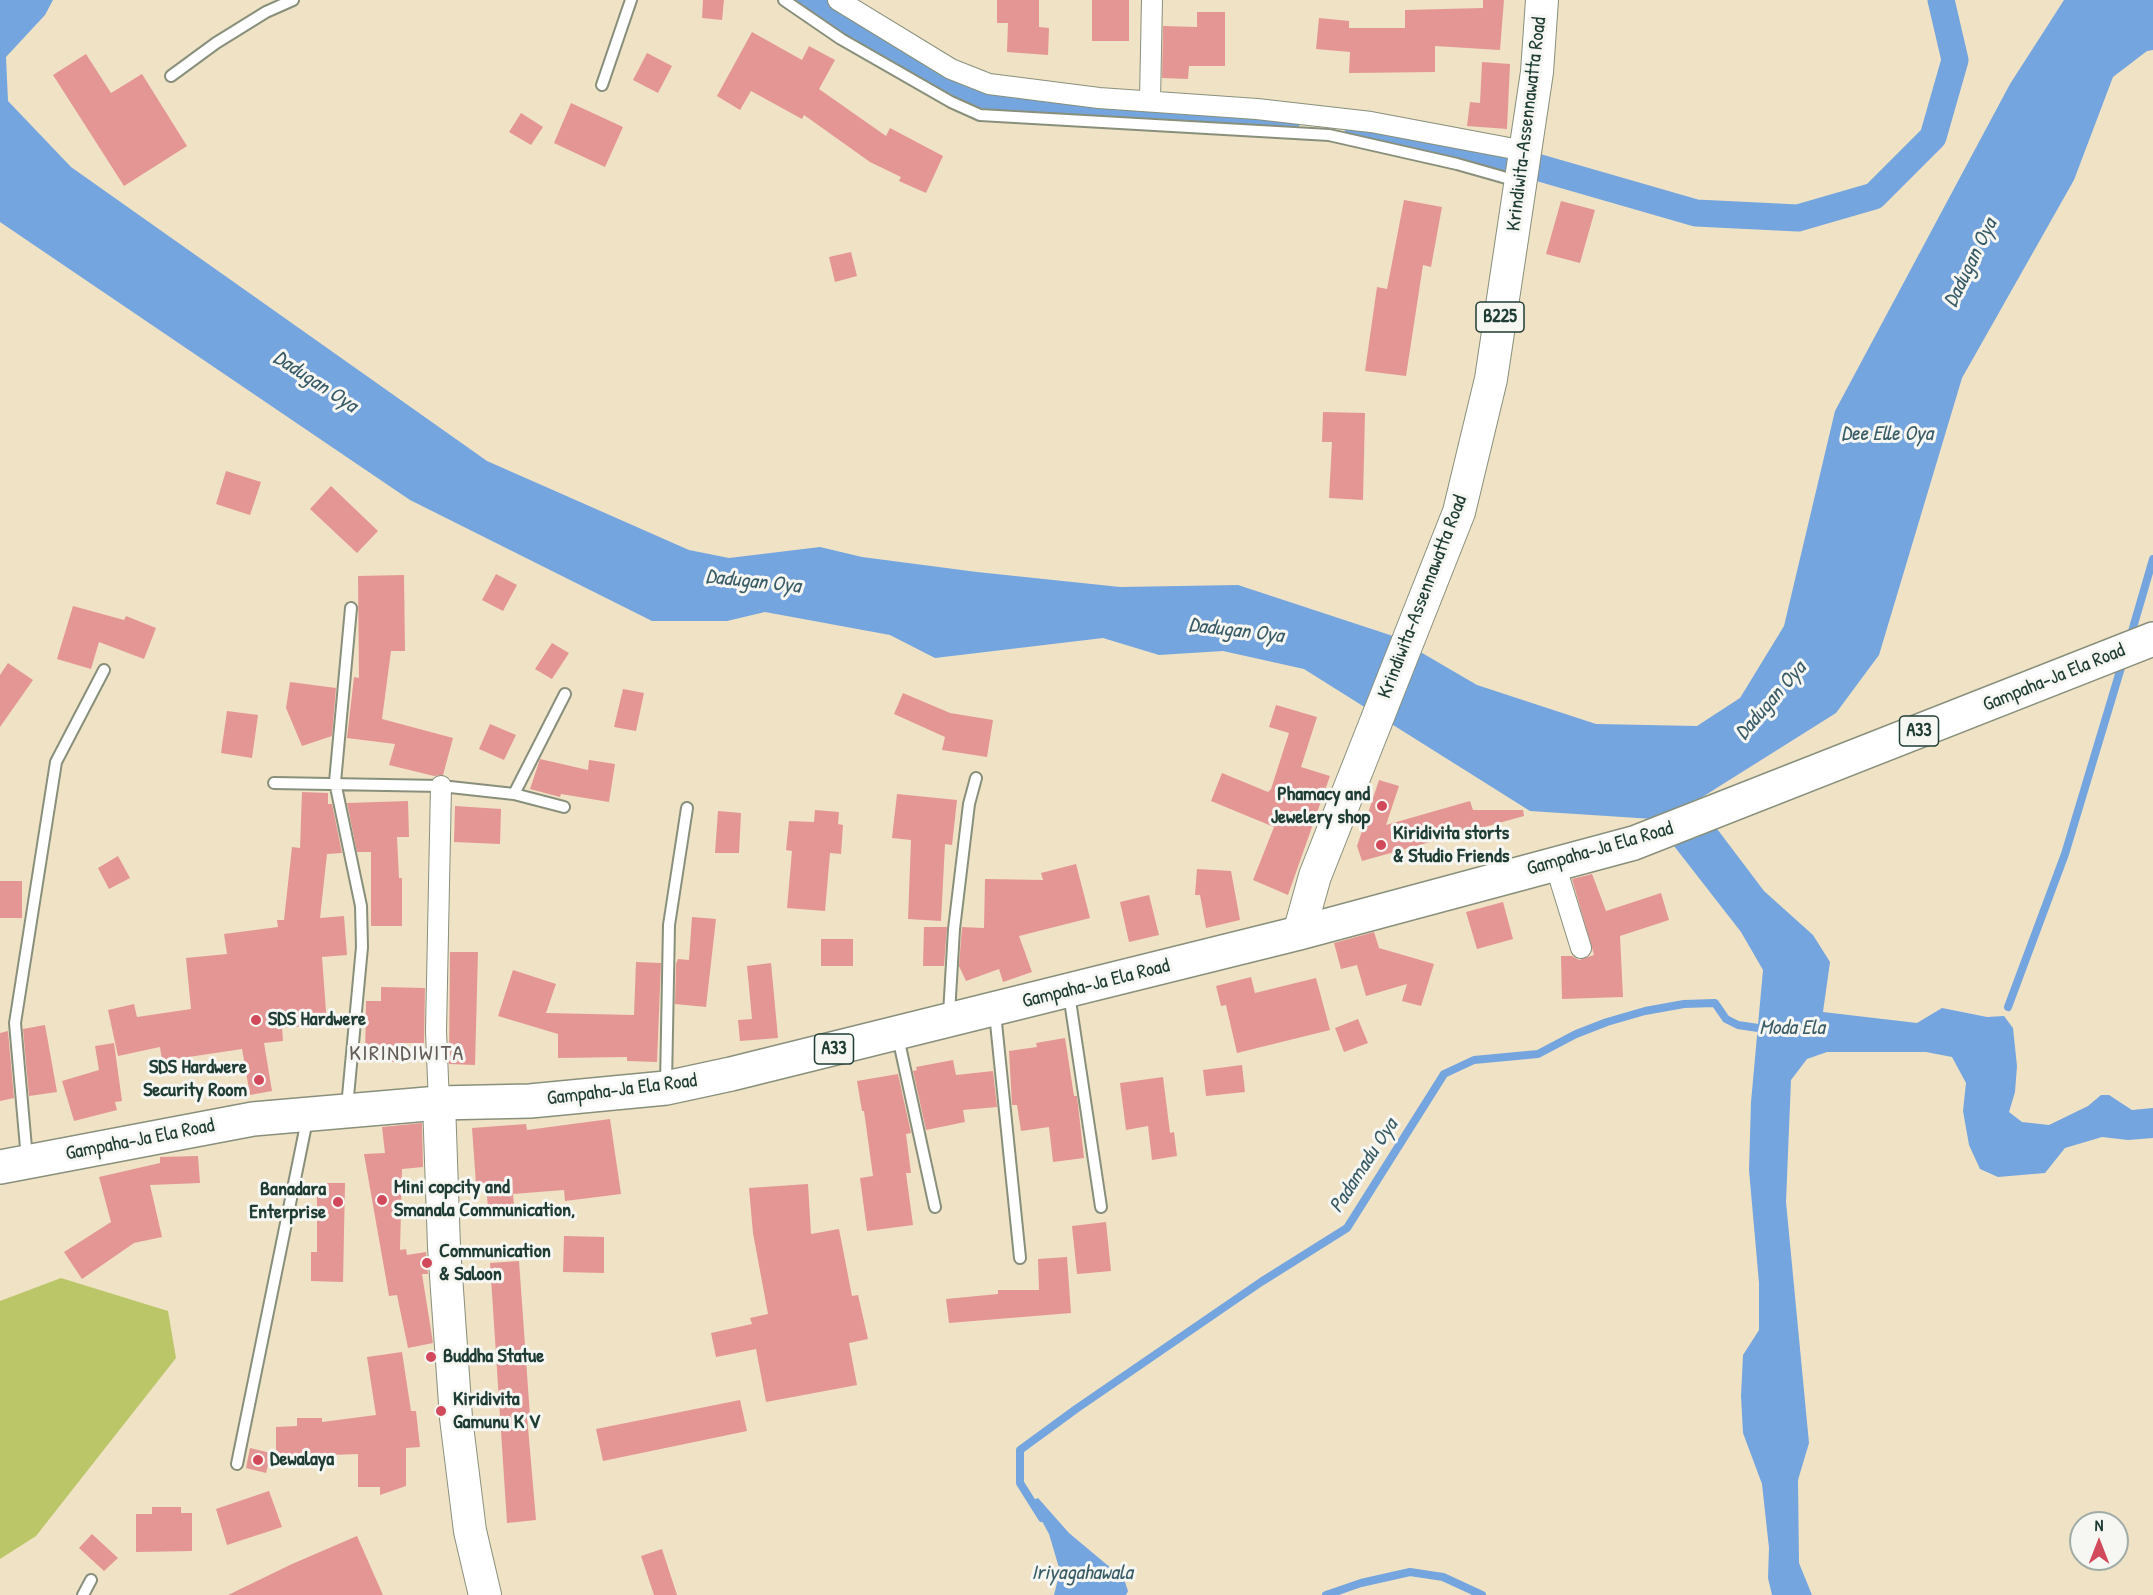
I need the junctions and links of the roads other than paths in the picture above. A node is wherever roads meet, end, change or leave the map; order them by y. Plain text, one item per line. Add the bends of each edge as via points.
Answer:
1 (293, 0) edge
2 (631, 0) edge
3 (784, 0) edge
4 (838, 0) edge
5 (1152, 0) edge
6 (1542, 0) edge
7 (171, 76) dead end
8 (602, 85) dead end
9 (1150, 100) junction
10 (1525, 152) junction
11 (1520, 182) junction
12 (351, 608) dead end
13 (2135, 646) edge
14 (104, 670) dead end
15 (565, 694) dead end
16 (976, 778) dead end
17 (335, 782) junction
18 (274, 783) dead end
19 (441, 786) junction
20 (514, 794) junction
21 (564, 807) dead end
22 (687, 808) dead end
23 (1555, 864) junction
24 (1299, 933) junction
25 (1581, 948) dead end
26 (1068, 991) junction
27 (995, 1009) junction
28 (949, 1021) junction
29 (897, 1033) junction
30 (666, 1088) junction
31 (439, 1102) junction
32 (346, 1110) junction
33 (309, 1113) junction
34 (14, 1165) edge
35 (935, 1207) dead end
36 (1101, 1207) dead end
37 (1020, 1258) dead end
38 (237, 1464) dead end
39 (90, 1580) dead end
40 (83, 1595) edge
41 (485, 1595) edge

1 - 7 lane via 216,43
2 - 8 lane
3 - 11 lane via 841,39 980,115 1329,135
4 - 9 street via 951,69 989,84
5 - 9 street
6 - 10 main road, Krindiwita-Assennawatta Road / B225 via 1537,72
9 - 10 street via 1371,122
10 - 11 main road, Krindiwita-Assennawatta Road / B225
11 - 24 main road, Krindiwita-Assennawatta Road / B225 via 1488,390 1459,512 1315,876
12 - 17 lane
13 - 23 highway, Gampaha-Ja Ela Road / A33 via 1652,837
14 - 34 lane via 56,762 15,1023
15 - 20 lane
16 - 28 lane via 969,804 954,929
17 - 18 lane
17 - 19 lane
17 - 32 lane via 361,906 362,947
19 - 20 lane
19 - 31 street via 436,1031
20 - 21 lane
22 - 30 lane via 669,925
23 - 24 highway, Gampaha-Ja Ela Road / A33
23 - 25 street
24 - 26 highway, Gampaha-Ja Ela Road / A33
26 - 27 highway, Gampaha-Ja Ela Road / A33
26 - 36 lane
27 - 28 highway, Gampaha-Ja Ela Road / A33
27 - 37 lane
28 - 29 highway, Gampaha-Ja Ela Road / A33
29 - 30 highway, Gampaha-Ja Ela Road / A33
29 - 35 lane
30 - 31 highway, Gampaha-Ja Ela Road / A33 via 530,1101
31 - 32 highway, Gampaha-Ja Ela Road / A33
31 - 41 main road via 456,1418 470,1531
32 - 33 highway, Gampaha-Ja Ela Road / A33
33 - 34 highway, Gampaha-Ja Ela Road / A33 via 253,1119
33 - 38 lane
39 - 40 lane

